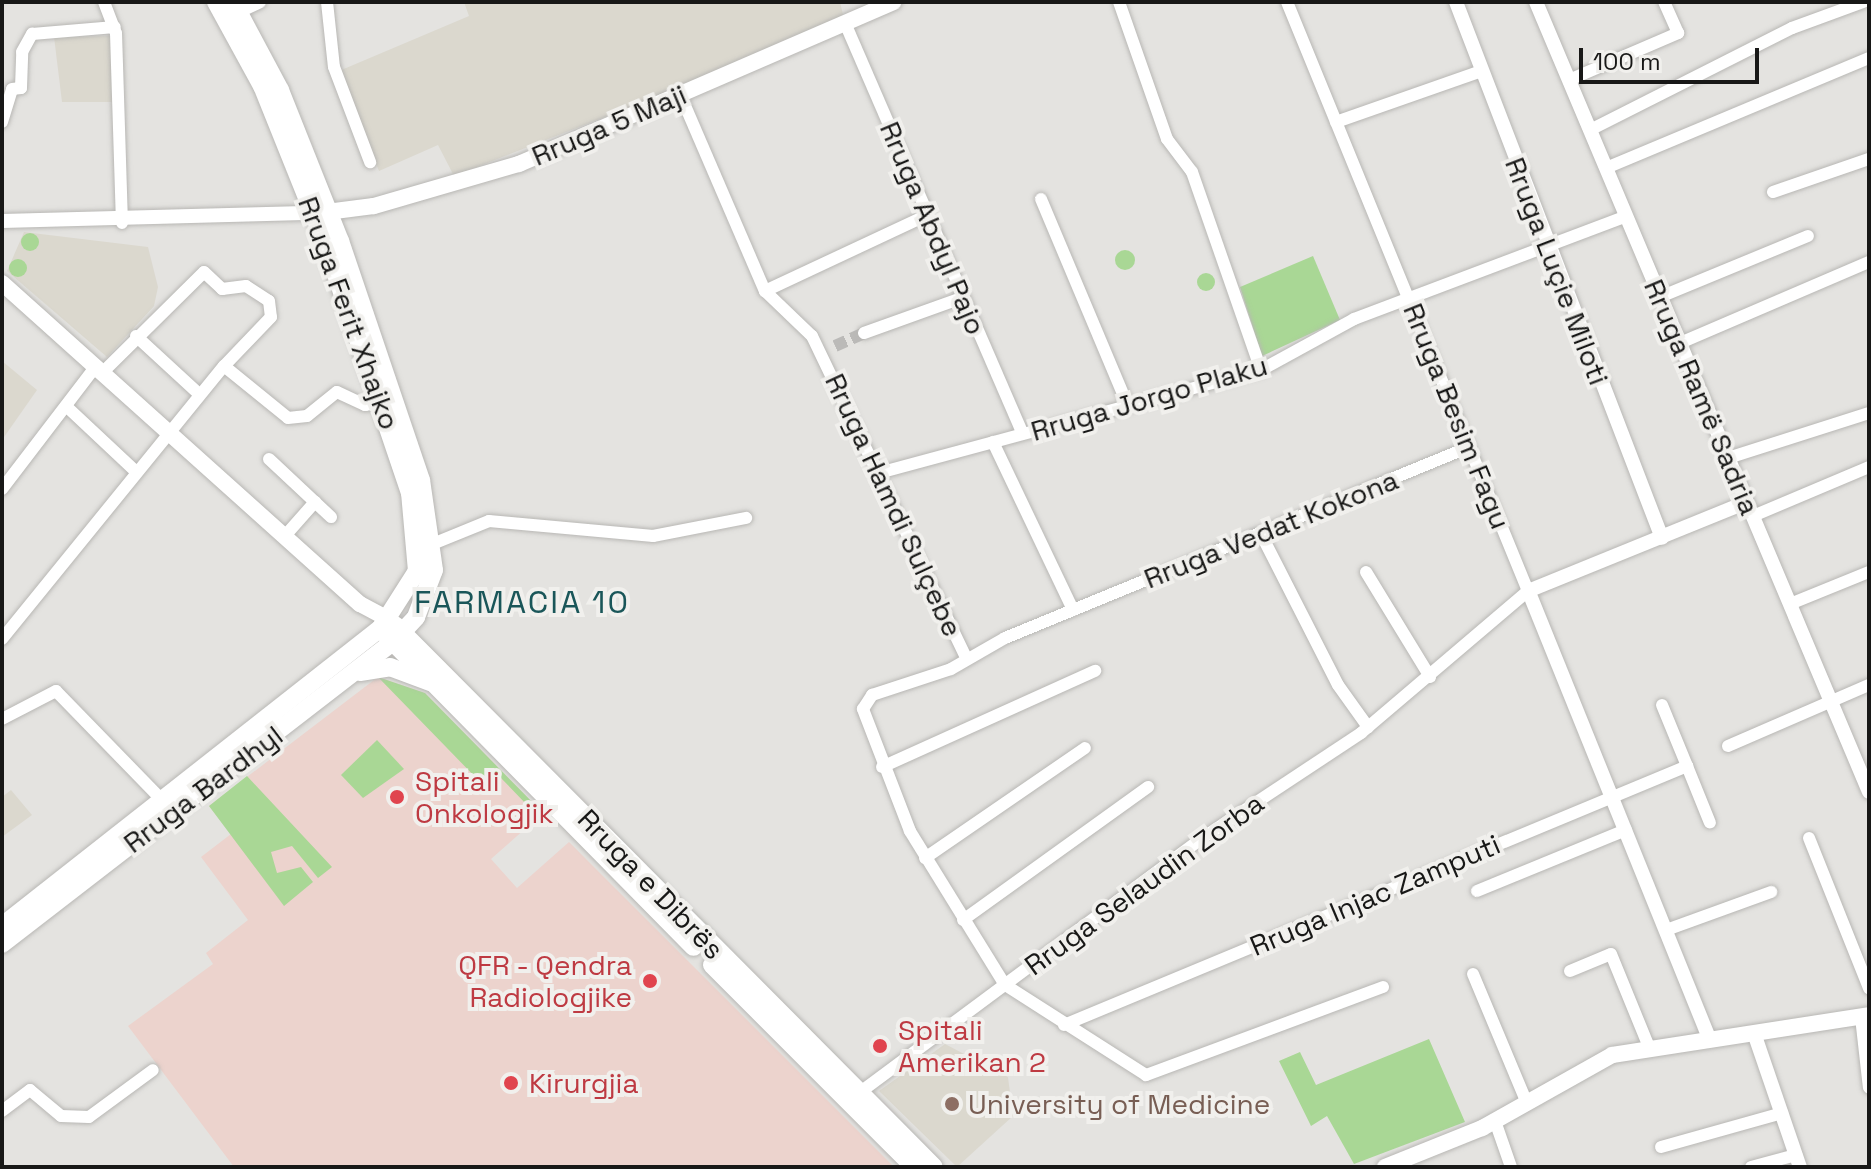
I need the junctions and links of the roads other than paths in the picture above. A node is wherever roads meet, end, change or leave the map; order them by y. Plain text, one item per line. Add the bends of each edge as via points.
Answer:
1 (104, 2) edge
2 (216, 2) edge
3 (260, 2) edge
4 (327, 2) edge
5 (893, 2) edge
6 (1119, 2) edge
7 (1287, 2) edge
8 (1456, 2) edge
9 (1536, 2) edge
10 (1664, 2) edge
11 (1863, 2) edge
12 (236, 7) edge
13 (845, 23) junction
14 (115, 27) junction
15 (1869, 58) edge
16 (1482, 71) junction
17 (1569, 80) junction
18 (680, 94) junction
19 (2, 122) edge
20 (1336, 122) junction
21 (1590, 130) junction
22 (1869, 159) edge
23 (370, 162) dead end
24 (1606, 168) junction
25 (1773, 192) dead end
26 (1041, 199) dead end
27 (322, 213) junction
28 (927, 215) junction
29 (1626, 216) junction
30 (2, 221) edge
31 (122, 223) junction
32 (1808, 236) dead end
33 (1547, 249) junction
34 (1869, 262) edge
35 (2, 283) edge
36 (765, 291) junction
37 (1660, 297) junction
38 (962, 298) junction
39 (1409, 301) junction
40 (864, 333) tunnel mouth
41 (136, 336) junction
42 (1680, 343) junction
43 (835, 346) tunnel mouth
44 (821, 352) junction
45 (224, 366) junction
46 (100, 369) junction
47 (1261, 370) junction
48 (199, 394) junction
49 (381, 402) junction
50 (1127, 404) junction
51 (67, 407) junction
52 (1869, 413) edge
53 (167, 429) junction
54 (1022, 433) junction
55 (993, 442) junction
56 (1469, 447) junction
57 (1728, 458) junction
58 (269, 459) dead end
59 (1869, 467) edge
60 (134, 470) junction
61 (879, 473) junction
62 (2, 489) edge
63 (315, 502) junction
64 (1750, 509) junction
65 (331, 517) dead end
66 (746, 518) dead end
67 (1261, 534) junction
68 (284, 537) junction
69 (1662, 538) junction
70 (435, 543) junction
71 (1366, 572) dead end
72 (1869, 572) edge
73 (1528, 591) junction
74 (1790, 604) junction
75 (420, 608) junction
76 (1073, 610) junction
77 (384, 624) junction
78 (2, 639) edge
79 (966, 657) junction
80 (1095, 671) dead end
81 (1430, 677) junction
82 (441, 678) junction
83 (347, 679) junction
84 (1869, 685) edge
85 (1831, 701) junction
86 (1662, 705) dead end
87 (2, 719) edge
88 (1368, 727) junction
89 (1728, 746) dead end
90 (1085, 748) dead end
91 (1687, 766) junction
92 (882, 767) junction
93 (1148, 787) dead end
94 (1869, 792) edge
95 (1612, 796) junction
96 (162, 800) junction
97 (1710, 823) dead end
98 (1626, 830) junction
99 (1809, 838) dead end
100 (925, 858) junction
101 (1477, 891) dead end
102 (1771, 892) dead end
103 (963, 920) junction
104 (2, 926) edge
105 (1666, 930) junction
106 (2, 944) edge
107 (1570, 971) dead end
108 (1473, 974) dead end
109 (1005, 985) junction
110 (1383, 987) dead end
111 (1869, 988) edge
112 (1865, 1016) edge
113 (1064, 1025) junction
114 (1754, 1033) junction
115 (1709, 1038) junction
116 (1649, 1047) junction
117 (153, 1070) dead end
118 (1869, 1088) edge
119 (859, 1093) junction
120 (1526, 1101) junction
121 (2, 1111) edge
122 (1782, 1113) junction
123 (1495, 1121) junction
124 (1661, 1147) dead end
125 (1798, 1161) edge
126 (914, 1167) edge
127 (934, 1167) edge
128 (1385, 1167) edge
129 (1511, 1167) edge
130 (1751, 1167) edge

1 - 14 street
2 - 27 main road, Rruga Ferit Xhajko
3 - 12 street
4 - 23 street via 334,67
5 - 13 main road, Rruga 5 Maji
6 - 47 street via 1167,139 1192,172
7 - 20 street, Rruga Besim Fagu
8 - 16 street, Rruga Luçie Miloti
9 - 17 street, Rruga Ramë Sadria
10 - 17 street via 1678,33
11 - 21 street via 1755,45
12 - 27 main road, Rruga Ferit Xhajko
13 - 18 main road, Rruga 5 Maji
13 - 28 street, Rruga Abdyl Pajo
14 - 19 street via 32,34 22,52 21,88 12,89
14 - 31 street
15 - 24 street
16 - 20 street
16 - 33 street, Rruga Luçie Miloti
17 - 21 street, Rruga Ramë Sadria
18 - 27 main road, Rruga 5 Maji via 519,164
18 - 36 street, Rruga Hamdi Sulçebe
20 - 39 street, Rruga Besim Fagu
21 - 24 street, Rruga Ramë Sadria
22 - 25 street via 1804,187
24 - 29 street, Rruga Ramë Sadria
26 - 50 street
27 - 31 street
27 - 49 main road, Rruga Ferit Xhajko
27 - 70 main road, Rruga Ferit Xhajko via 411,446
28 - 36 street
28 - 38 street, Rruga Abdyl Pajo
29 - 33 street, Rruga Jorgo Plaku
29 - 37 street, Rruga Ramë Sadria
30 - 31 street
32 - 37 street
33 - 39 street, Rruga Jorgo Plaku
33 - 69 street, Rruga Luçie Miloti
34 - 42 street
35 - 46 main road, Rruga e Dibrës
36 - 44 street, Rruga Hamdi Sulçebe
37 - 42 street, Rruga Ramë Sadria
38 - 40 street, Rruga Hamdi Sulçebe
38 - 54 street, Rruga Abdyl Pajo
39 - 47 street, Rruga Jorgo Plaku via 1354,319
39 - 56 street, Rruga Besim Fagu
41 - 45 street via 204,272 222,289 246,286 269,301 271,317
41 - 46 street
41 - 48 street
42 - 57 street, Rruga Ramë Sadria
43 - 44 street, Rruga Hamdi Sulçebe
44 - 61 street, Rruga Hamdi Sulçebe
45 - 48 street
45 - 49 street via 288,418 307,416 337,392 365,405
46 - 51 street
46 - 53 main road, Rruga e Dibrës
47 - 50 street, Rruga Jorgo Plaku
48 - 53 street
49 - 77 main road, Rruga Ferit Xhajko via 417,523 419,562 410,590
50 - 54 street, Rruga Jorgo Plaku
51 - 60 street
51 - 62 street
52 - 57 street
53 - 60 street
53 - 68 main road, Rruga e Dibrës
54 - 55 street, Rruga Jorgo Plaku
55 - 61 street, Rruga Jorgo Plaku
55 - 76 street
56 - 67 street, Rruga Vedat Kokona
56 - 73 street, Rruga Besim Fagu
57 - 64 street, Rruga Ramë Sadria
58 - 63 street
59 - 64 street
60 - 78 street
61 - 79 street, Rruga Hamdi Sulçebe
63 - 65 street
63 - 68 street
64 - 69 street, Rruga Selaudin Zorba
64 - 74 street, Rruga Ramë Sadria
66 - 70 street via 653,536 489,521
67 - 76 street, Rruga Vedat Kokona
67 - 88 street via 1338,685
68 - 77 main road, Rruga e Dibrës
69 - 73 street, Rruga Selaudin Zorba
70 - 75 main road, Rruga Ferit Xhajko
71 - 81 street
72 - 74 street
73 - 81 street, Rruga Selaudin Zorba
73 - 95 street, Rruga Besim Fagu
74 - 85 street, Rruga Ramë Sadria
75 - 77 main road, Rruga Ferit Xhajko
75 - 82 main road via 426,642
76 - 79 street, Rruga Vedat Kokona
77 - 82 main road, Rruga e Dibrës
77 - 83 main road, Rruga Bardhyl
77 - 96 main road, Rruga Bardhyl
79 - 92 street, Rruga Vedat Kokona via 864,702
80 - 92 street
81 - 88 street, Rruga Selaudin Zorba
82 - 83 main road via 382,666
82 - 119 main road, Rruga e Dibrës
82 - 126 main road, Rruga e Dibrës
83 - 106 main road, Rruga Bardhyl
84 - 85 street
85 - 89 street
85 - 94 street, Rruga Ramë Sadria
86 - 91 street
87 - 96 street via 56,691
88 - 109 street, Rruga Selaudin Zorba via 1201,839
90 - 100 street
91 - 95 street, Rruga Injac Zamputi
91 - 97 street
92 - 100 street
93 - 103 street
95 - 98 street, Rruga Besim Fagu
95 - 113 street, Rruga Injac Zamputi
96 - 104 main road, Rruga Bardhyl
98 - 101 street
98 - 105 street, Rruga Besim Fagu
99 - 111 street
100 - 103 street
102 - 105 street
103 - 109 street
105 - 115 street, Rruga Besim Fagu
107 - 116 street via 1611,954
108 - 120 street
109 - 113 street
109 - 119 street, Rruga Selaudin Zorba
110 - 113 street via 1146,1075
112 - 114 main road
112 - 118 street
114 - 115 main road
114 - 122 street
115 - 116 main road
116 - 120 main road via 1586,1065
117 - 121 street via 89,1117 61,1116 30,1090
119 - 127 main road, Rruga e Dibrës
120 - 123 main road
122 - 124 street
122 - 125 street
123 - 128 main road
123 - 129 street
125 - 130 street

